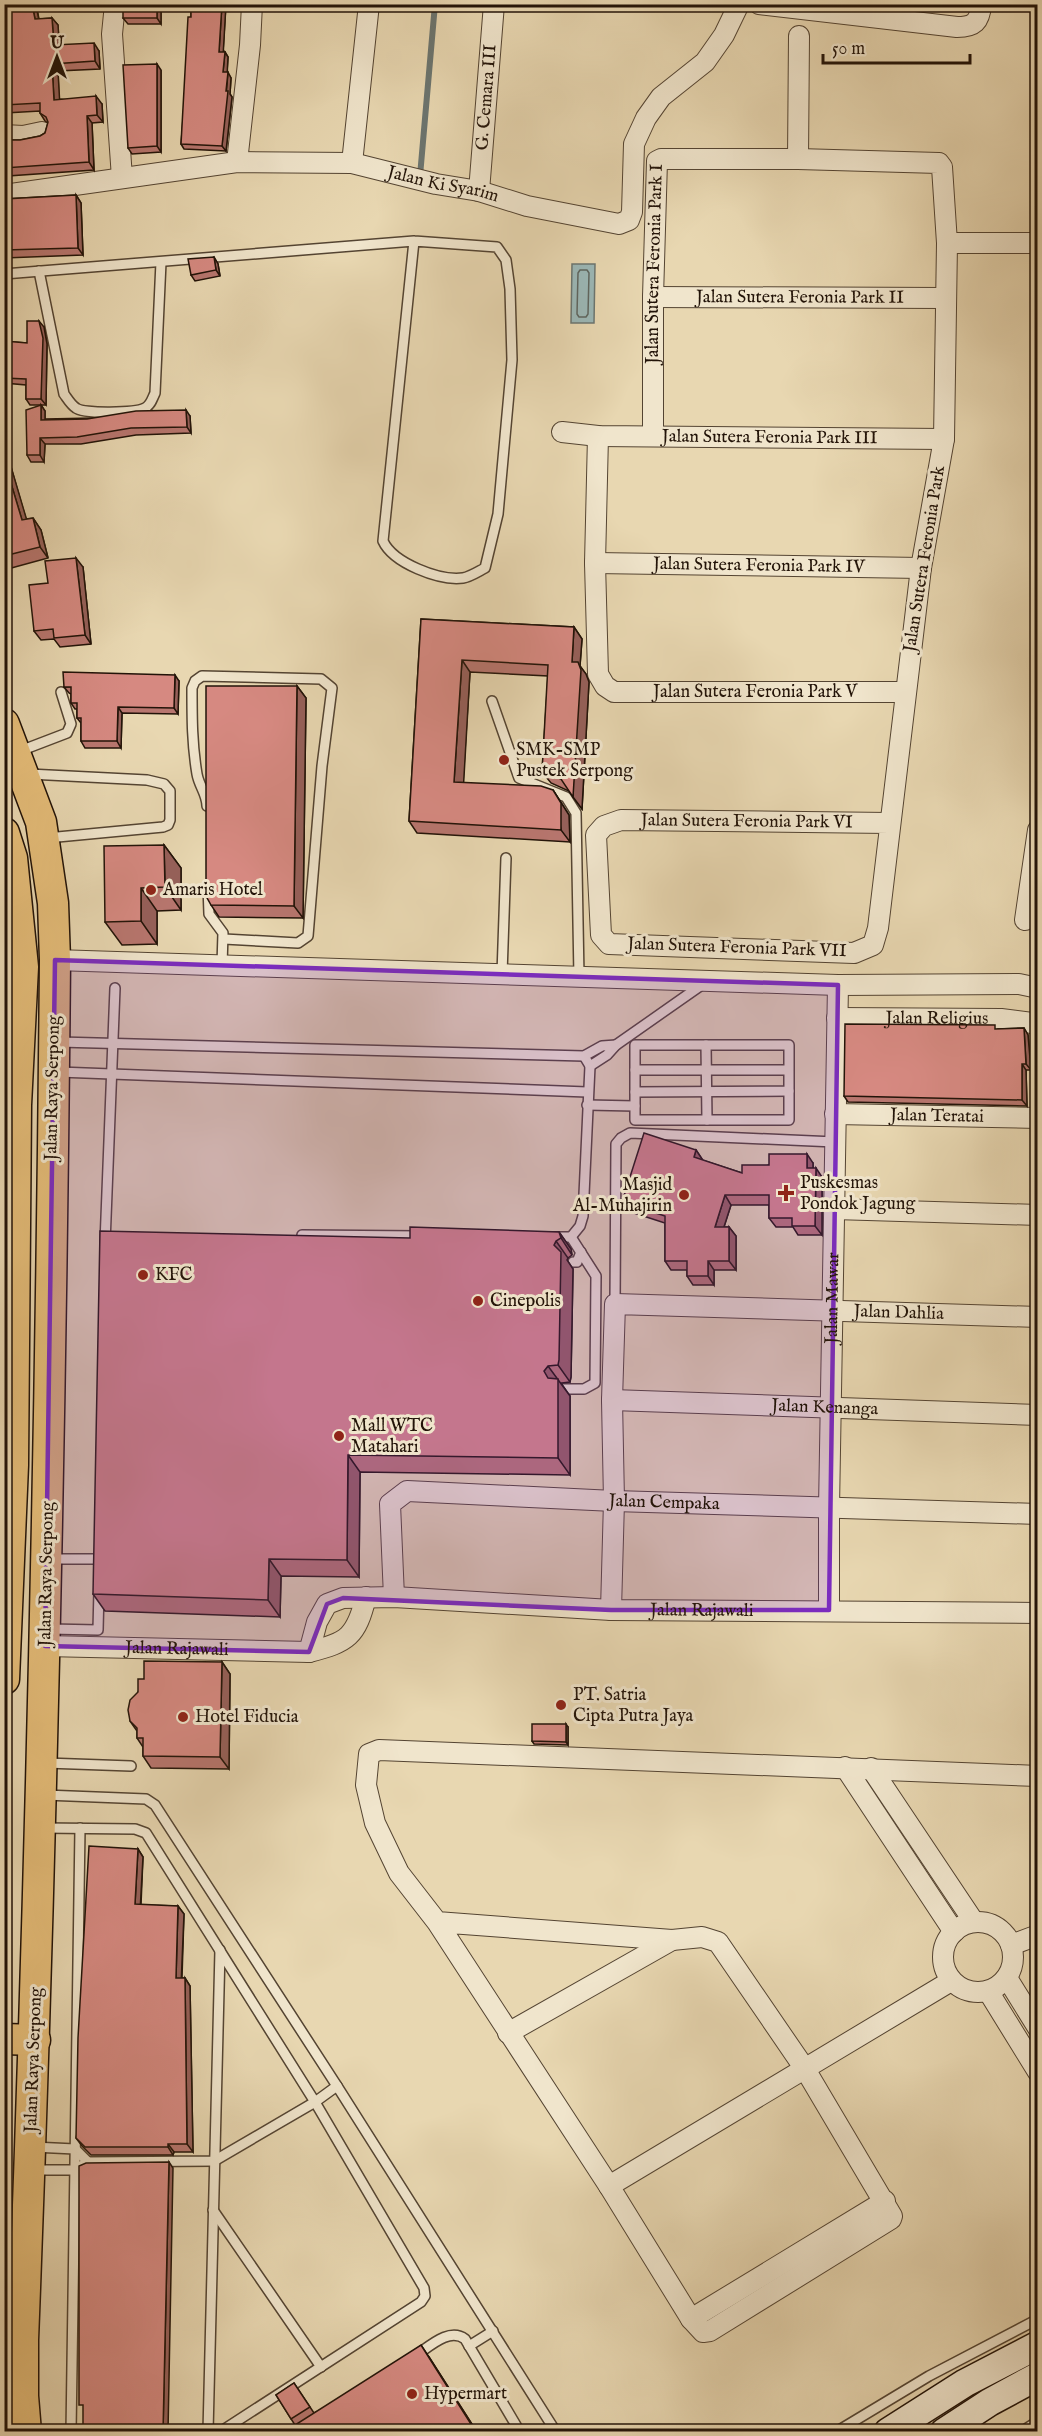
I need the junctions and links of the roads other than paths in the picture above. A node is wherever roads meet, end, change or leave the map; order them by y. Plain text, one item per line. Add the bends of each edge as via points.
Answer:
1 (115, 4) edge
2 (252, 4) edge
3 (369, 4) edge
4 (494, 4) edge
5 (739, 4) edge
6 (759, 4) edge
7 (981, 4) edge
8 (799, 36) dead end
9 (42, 132) edge
10 (4, 135) edge
11 (798, 159) junction
12 (237, 162) junction
13 (352, 162) junction
14 (939, 163) joint
15 (122, 178) junction
16 (479, 191) junction
17 (4, 195) edge
18 (414, 242) junction
19 (947, 243) junction
20 (1038, 243) edge
21 (161, 262) junction
22 (39, 271) junction
23 (4, 274) edge
24 (654, 297) junction
25 (945, 298) junction
26 (562, 432) dead end
27 (598, 436) junction
28 (654, 436) junction
29 (944, 439) junction
30 (595, 563) junction
31 (921, 568) junction
32 (905, 692) junction
33 (62, 693) edge
34 (492, 701) dead end
35 (4, 724) edge
36 (20, 763) junction
37 (207, 822) edge
38 (889, 823) junction
39 (1038, 830) edge
40 (44, 838) junction
41 (6, 844) edge
42 (506, 858) dead end
43 (207, 876) edge
44 (1034, 885) edge
45 (10, 888) edge
46 (1025, 920) dead end
47 (12, 923) edge
48 (224, 939) junction
49 (609, 944) joint
50 (864, 950) joint
51 (55, 960) junction
52 (222, 965) junction
53 (502, 974) junction
54 (579, 977) junction
55 (708, 981) junction
56 (838, 985) junction
57 (115, 987) dead end
58 (1038, 988) edge
59 (13, 1013) edge
60 (837, 1018) junction
61 (1038, 1026) edge
62 (54, 1042) junction
63 (113, 1044) junction
64 (616, 1045) junction
65 (706, 1045) junction
66 (584, 1056) junction
67 (590, 1065) junction
68 (635, 1070) junction
69 (706, 1070) junction
70 (789, 1070) junction
71 (53, 1072) junction
72 (113, 1076) junction
73 (789, 1091) junction
74 (587, 1092) junction
75 (635, 1092) junction
76 (706, 1092) junction
77 (16, 1105) junction
78 (586, 1105) junction
79 (52, 1106) junction
80 (635, 1106) junction
81 (835, 1114) junction
82 (1038, 1118) edge
83 (707, 1120) junction
84 (835, 1142) junction
85 (834, 1209) junction
86 (1038, 1215) edge
87 (9, 1230) edge
88 (105, 1234) junction
89 (117, 1234) edge
90 (296, 1235) edge
91 (428, 1236) edge
92 (535, 1237) edge
93 (571, 1237) junction
94 (581, 1252) junction
95 (105, 1257) edge
96 (573, 1262) dead end
97 (615, 1304) junction
98 (832, 1311) junction
99 (1038, 1317) edge
100 (9, 1318) edge
101 (8, 1379) edge
102 (563, 1389) dead end
103 (612, 1400) junction
104 (831, 1408) junction
105 (1038, 1415) edge
106 (614, 1502) junction
107 (829, 1508) junction
108 (1038, 1514) edge
109 (100, 1547) edge
110 (47, 1559) junction
111 (100, 1559) junction
112 (99, 1571) edge
113 (99, 1582) edge
114 (394, 1597) junction
115 (366, 1598) junction
116 (611, 1610) junction
117 (829, 1611) junction
118 (1038, 1613) edge
119 (45, 1637) junction
120 (5, 1639) edge
121 (309, 1652) junction
122 (4, 1679) edge
123 (43, 1762) junction
124 (131, 1766) dead end
125 (845, 1767) junction
126 (871, 1768) junction
127 (1038, 1776) edge
128 (42, 1795) junction
129 (40, 1827) junction
130 (80, 1828) junction
131 (437, 1922) junction
132 (975, 1922) junction
133 (954, 1932) junction
134 (1038, 1935) edge
135 (672, 1940) junction
136 (1011, 1945) junction
137 (220, 1950) junction
138 (1007, 1978) junction
139 (951, 1981) junction
140 (988, 1991) junction
141 (1038, 2028) edge
142 (508, 2033) junction
143 (4, 2039) edge
144 (35, 2040) junction
145 (805, 2069) junction
146 (1038, 2072) edge
147 (337, 2086) junction
148 (315, 2102) junction
149 (75, 2149) junction
150 (30, 2159) junction
151 (214, 2161) junction
152 (88, 2162) junction
153 (74, 2170) junction
154 (609, 2186) junction
155 (213, 2210) junction
156 (1036, 2329) edge
157 (493, 2331) junction
158 (469, 2346) junction
159 (408, 2361) edge
160 (321, 2367) junction
161 (1038, 2376) edge
162 (936, 2386) junction
163 (1038, 2421) edge
164 (852, 2428) edge
165 (26, 2432) edge
166 (71, 2432) edge
167 (208, 2432) edge
168 (220, 2432) edge
169 (520, 2432) edge
170 (556, 2432) edge
171 (836, 2432) edge
172 (888, 2432) edge
173 (944, 2432) edge
174 (1021, 2432) edge

1 - 15 street via 112,34
2 - 12 street
3 - 13 street
4 - 16 street, G. Cemara III
5 - 16 street, Jalan Ki Syarim via 705,62 661,97 646,118 634,144 629,220 619,224 527,206
6 - 7 street via 957,27 977,22
8 - 11 street
9 - 10 street
11 - 14 street, Jalan Sutera Feronia Park I
11 - 24 street, Jalan Sutera Feronia Park I via 657,161
12 - 13 street, Jalan Ki Syarim
12 - 15 street, Jalan Ki Syarim
13 - 16 street, Jalan Ki Syarim
14 - 19 street, Jalan Sutera Feronia Park
15 - 17 street, Jalan Ki Syarim
18 - 18 lane via 497,247 506,260 512,360 498,514 485,568 464,578 431,574 396,558 383,541
18 - 21 lane
19 - 20 street
19 - 25 street, Jalan Sutera Feronia Park
21 - 22 lane
21 - 22 lane via 155,393 148,407 140,411 90,412 77,410 69,401 64,394
22 - 23 lane
24 - 25 street, Jalan Sutera Feronia Park II
24 - 28 street, Jalan Sutera Feronia Park I
25 - 29 street, Jalan Sutera Feronia Park
26 - 27 street, Jalan Sutera Feronia Park III
27 - 28 street, Jalan Sutera Feronia Park III
27 - 30 street
28 - 29 street, Jalan Sutera Feronia Park III
29 - 31 street, Jalan Sutera Feronia Park
30 - 31 street, Jalan Sutera Feronia Park IV
30 - 32 street, Jalan Sutera Feronia Park V via 598,674 614,692
31 - 32 street, Jalan Sutera Feronia Park
32 - 38 street, Jalan Sutera Feronia Park
33 - 36 lane via 70,730
34 - 54 lane via 519,778 566,797 576,813
35 - 36 main road, Jalan Raya Serpong
36 - 40 main road, Jalan Raya Serpong
36 - 40 lane via 147,780 164,784 170,791 170,820 163,827
37 - 48 lane via 206,797 199,784 191,741 195,681 202,676 328,683 332,688 308,936 298,944
38 - 49 street, Jalan Sutera Feronia Park VI via 621,820 604,826 596,835 599,921 601,935
38 - 50 street, Jalan Sutera Feronia Park via 878,928 873,945
39 - 44 street
40 - 51 main road, Jalan Raya Serpong via 53,903
41 - 45 main road, Jalan Raya Serpong
42 - 53 lane
43 - 48 lane via 209,914
44 - 46 street
45 - 47 main road, Jalan Raya Serpong
47 - 59 main road, Jalan Raya Serpong via 23,967
48 - 52 lane
49 - 50 street, Jalan Sutera Feronia Park VII via 854,953
51 - 52 street
51 - 62 main road, Jalan Raya Serpong
52 - 53 street
53 - 54 street
54 - 55 street
55 - 56 street
55 - 64 lane
56 - 58 street via 1019,984
56 - 60 street, Jalan Mawar
57 - 63 lane
59 - 77 main road, Jalan Raya Serpong
60 - 61 street, Jalan Religius via 1001,1020
60 - 81 street, Jalan Mawar
62 - 63 lane
62 - 71 main road, Jalan Raya Serpong
63 - 66 lane
63 - 72 lane
64 - 66 lane via 602,1046
64 - 67 lane
65 - 68 lane via 635,1045
65 - 69 lane
65 - 70 lane via 789,1045
66 - 67 lane
67 - 74 lane
68 - 69 lane
68 - 75 lane
69 - 70 lane
69 - 76 lane
70 - 73 lane
71 - 72 lane
71 - 79 main road, Jalan Raya Serpong
72 - 74 lane
72 - 88 lane
73 - 76 lane
73 - 83 lane via 789,1120
74 - 78 lane
75 - 76 lane
75 - 80 lane
76 - 83 lane
77 - 79 main road
77 - 87 main road, Jalan Raya Serpong
78 - 80 lane
78 - 93 lane via 583,1216
79 - 110 main road, Jalan Raya Serpong
80 - 83 lane via 635,1120
81 - 82 street, Jalan Teratai
81 - 84 street, Jalan Mawar
84 - 85 street, Jalan Mawar
84 - 97 lane via 630,1133 621,1138 616,1144
85 - 86 street
85 - 98 street, Jalan Mawar
87 - 100 main road, Jalan Raya Serpong
88 - 89 lane
88 - 95 lane
90 - 91 lane
92 - 93 lane
93 - 94 lane
94 - 96 lane via 577,1262
94 - 102 lane via 596,1276 595,1383 584,1389
97 - 98 street, Jalan Dahlia
97 - 103 street
98 - 99 street, Jalan Dahlia
98 - 104 street, Jalan Mawar
100 - 101 main road, Jalan Raya Serpong
101 - 120 main road, Jalan Raya Serpong via 13,1465
103 - 104 street, Jalan Kenanga
103 - 106 street
104 - 105 street, Jalan Kenanga
104 - 107 street, Jalan Mawar
106 - 107 street, Jalan Cempaka
106 - 114 street, Jalan Cempaka via 407,1491 390,1504
106 - 116 street
107 - 108 street, Jalan Cempaka
107 - 117 street, Jalan Mawar
109 - 111 lane
110 - 111 lane
110 - 119 main road, Jalan Raya Serpong
111 - 112 lane
113 - 119 lane via 98,1630
114 - 115 street, Jalan Rajawali
114 - 116 street, Jalan Rajawali
115 - 121 street, Jalan Rajawali via 360,1622 350,1635 335,1645
115 - 121 street, Jalan Rajawali via 343,1598 327,1604 317,1622
116 - 117 street, Jalan Rajawali
117 - 118 street, Jalan Rajawali
119 - 121 street, Jalan Rajawali
119 - 123 main road, Jalan Raya Serpong
120 - 122 main road, Jalan Raya Serpong
123 - 124 lane
123 - 128 main road, Jalan Raya Serpong
125 - 126 street
125 - 131 street via 373,1751 367,1759 366,1785 375,1823 399,1873
125 - 133 street
126 - 127 street
126 - 132 street
128 - 129 main road, Jalan Raya Serpong
128 - 147 lane via 151,1801
129 - 130 lane
129 - 144 main road, Jalan Raya Serpong
130 - 137 lane via 135,1829 146,1833
130 - 149 lane
131 - 135 street
131 - 142 street
132 - 133 street
132 - 136 street via 997,1927
133 - 139 street via 943,1952 943,1964
134 - 136 street
135 - 142 street
135 - 145 street via 702,1937 718,1942
136 - 138 street via 1014,1956
137 - 148 lane
137 - 151 lane
138 - 140 street
138 - 141 street
139 - 140 street via 976,1993
139 - 145 street
140 - 146 street
142 - 154 street
143 - 144 main road
144 - 150 main road, Jalan Raya Serpong
145 - 154 street
145 - 154 street via 885,2200 691,2319
147 - 148 lane
147 - 157 lane
148 - 151 lane
148 - 160 lane via 424,2288 425,2296
149 - 150 lane
149 - 152 lane
149 - 153 lane
150 - 153 lane
150 - 165 main road, Jalan Raya Serpong via 23,2340
151 - 152 lane
151 - 155 lane
152 - 153 lane
153 - 166 lane
155 - 160 lane
155 - 167 lane
156 - 162 street via 1007,2359
157 - 158 lane
157 - 170 lane
158 - 159 lane via 460,2335 448,2335
158 - 169 lane
160 - 168 lane
161 - 173 street
162 - 164 lane
162 - 172 street
163 - 174 lane
164 - 171 lane

